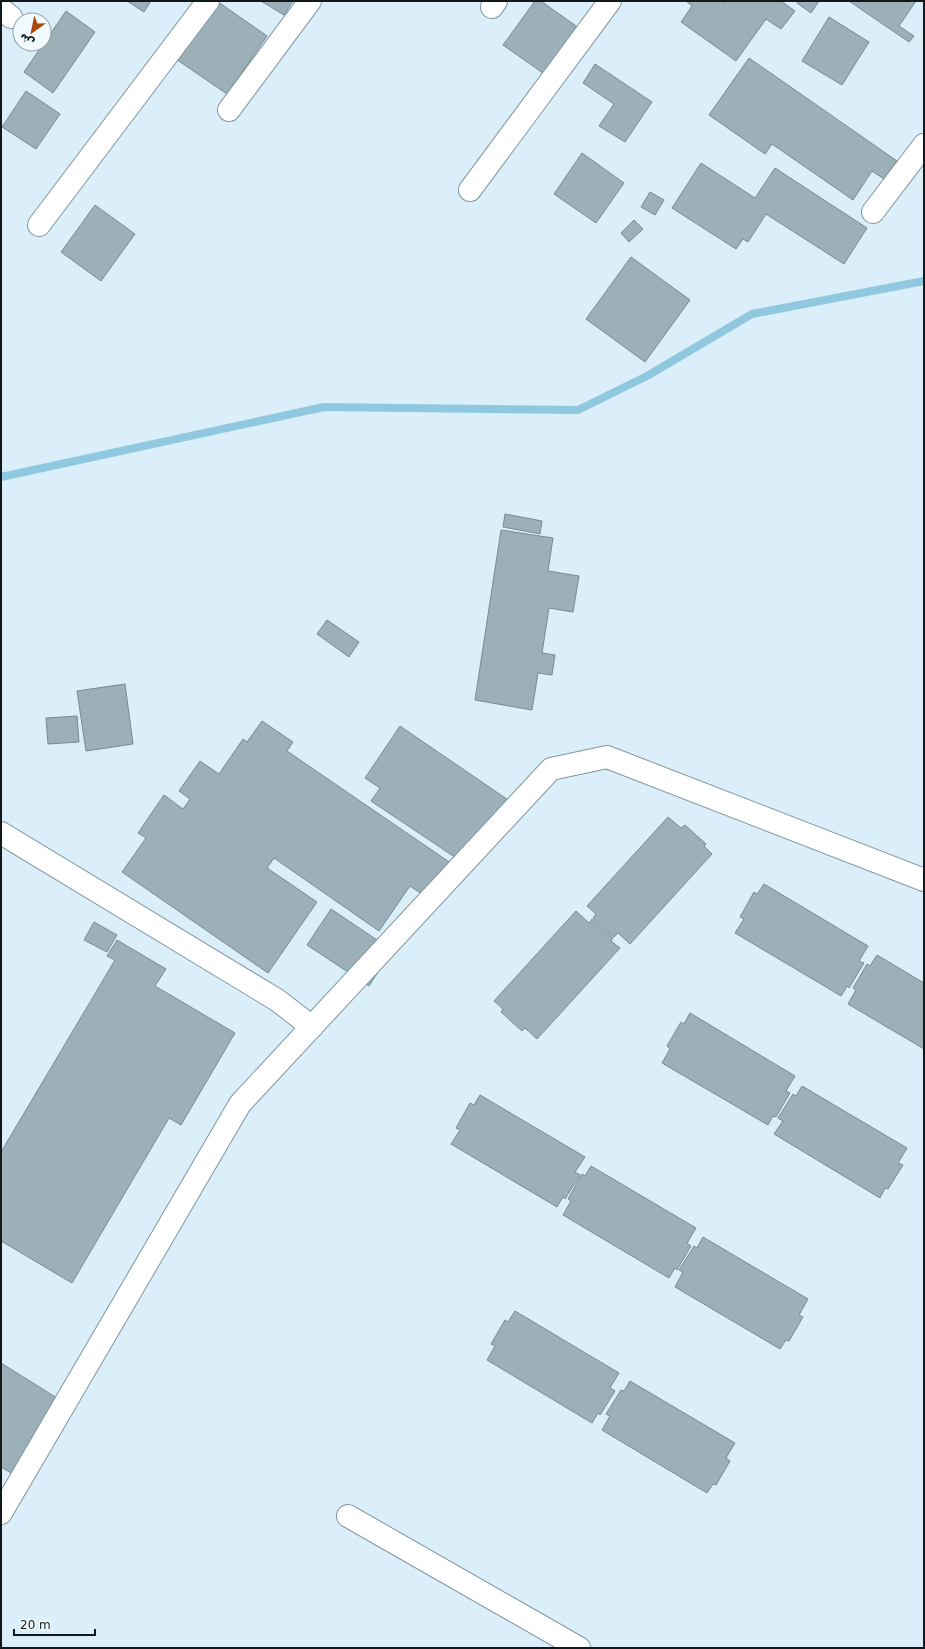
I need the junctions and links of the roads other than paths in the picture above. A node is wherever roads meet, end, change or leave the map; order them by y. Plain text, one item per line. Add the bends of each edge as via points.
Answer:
1 (208, 1) edge
2 (310, 1) edge
3 (610, 1) edge
4 (229, 110) dead end
5 (924, 145) edge
6 (470, 190) dead end
7 (873, 212) dead end
8 (39, 225) dead end
9 (1, 833) edge
10 (924, 880) edge
11 (312, 1027) junction
12 (1, 1513) edge
13 (348, 1516) dead end
14 (579, 1648) edge

1 - 8 street
2 - 4 street
3 - 6 street
5 - 7 street
9 - 11 street via 277,1000
10 - 11 street via 607,757 551,769
11 - 12 street via 240,1104
13 - 14 street

